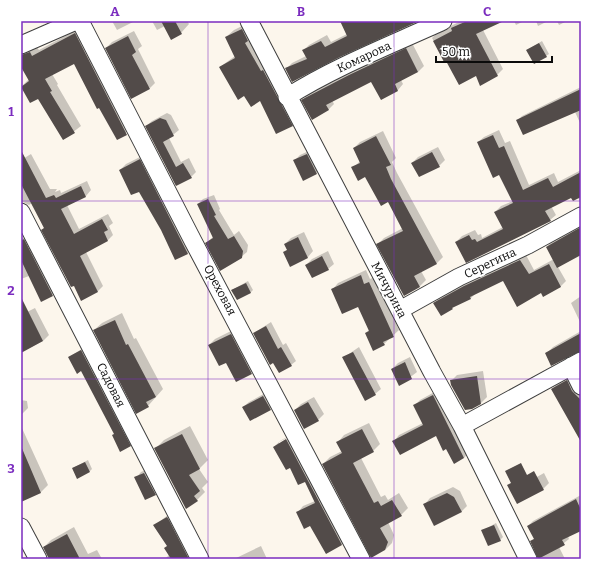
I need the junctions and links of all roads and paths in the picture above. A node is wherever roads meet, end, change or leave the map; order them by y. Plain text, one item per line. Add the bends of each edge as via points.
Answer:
1 (76, 21) edge
2 (80, 21) edge
3 (248, 21) edge
4 (444, 21) edge
5 (21, 44) edge
6 (287, 97) junction
7 (21, 212) edge
8 (581, 216) edge
9 (400, 310) junction
10 (576, 364) edge
11 (581, 386) edge
12 (462, 426) junction
13 (21, 527) edge
14 (38, 559) edge
15 (200, 559) edge
16 (361, 559) edge
17 (528, 559) edge

1 - 5 street
2 - 16 street, Ореховая
3 - 6 street, Мичурина
4 - 6 street, Комарова via 359,58
6 - 9 street, Мичурина
7 - 15 street, Садовая
8 - 9 street, Серегина via 528,245 459,277
9 - 12 street, Мичурина
10 - 11 street
10 - 12 street
12 - 17 street, Мичурина
13 - 14 street

